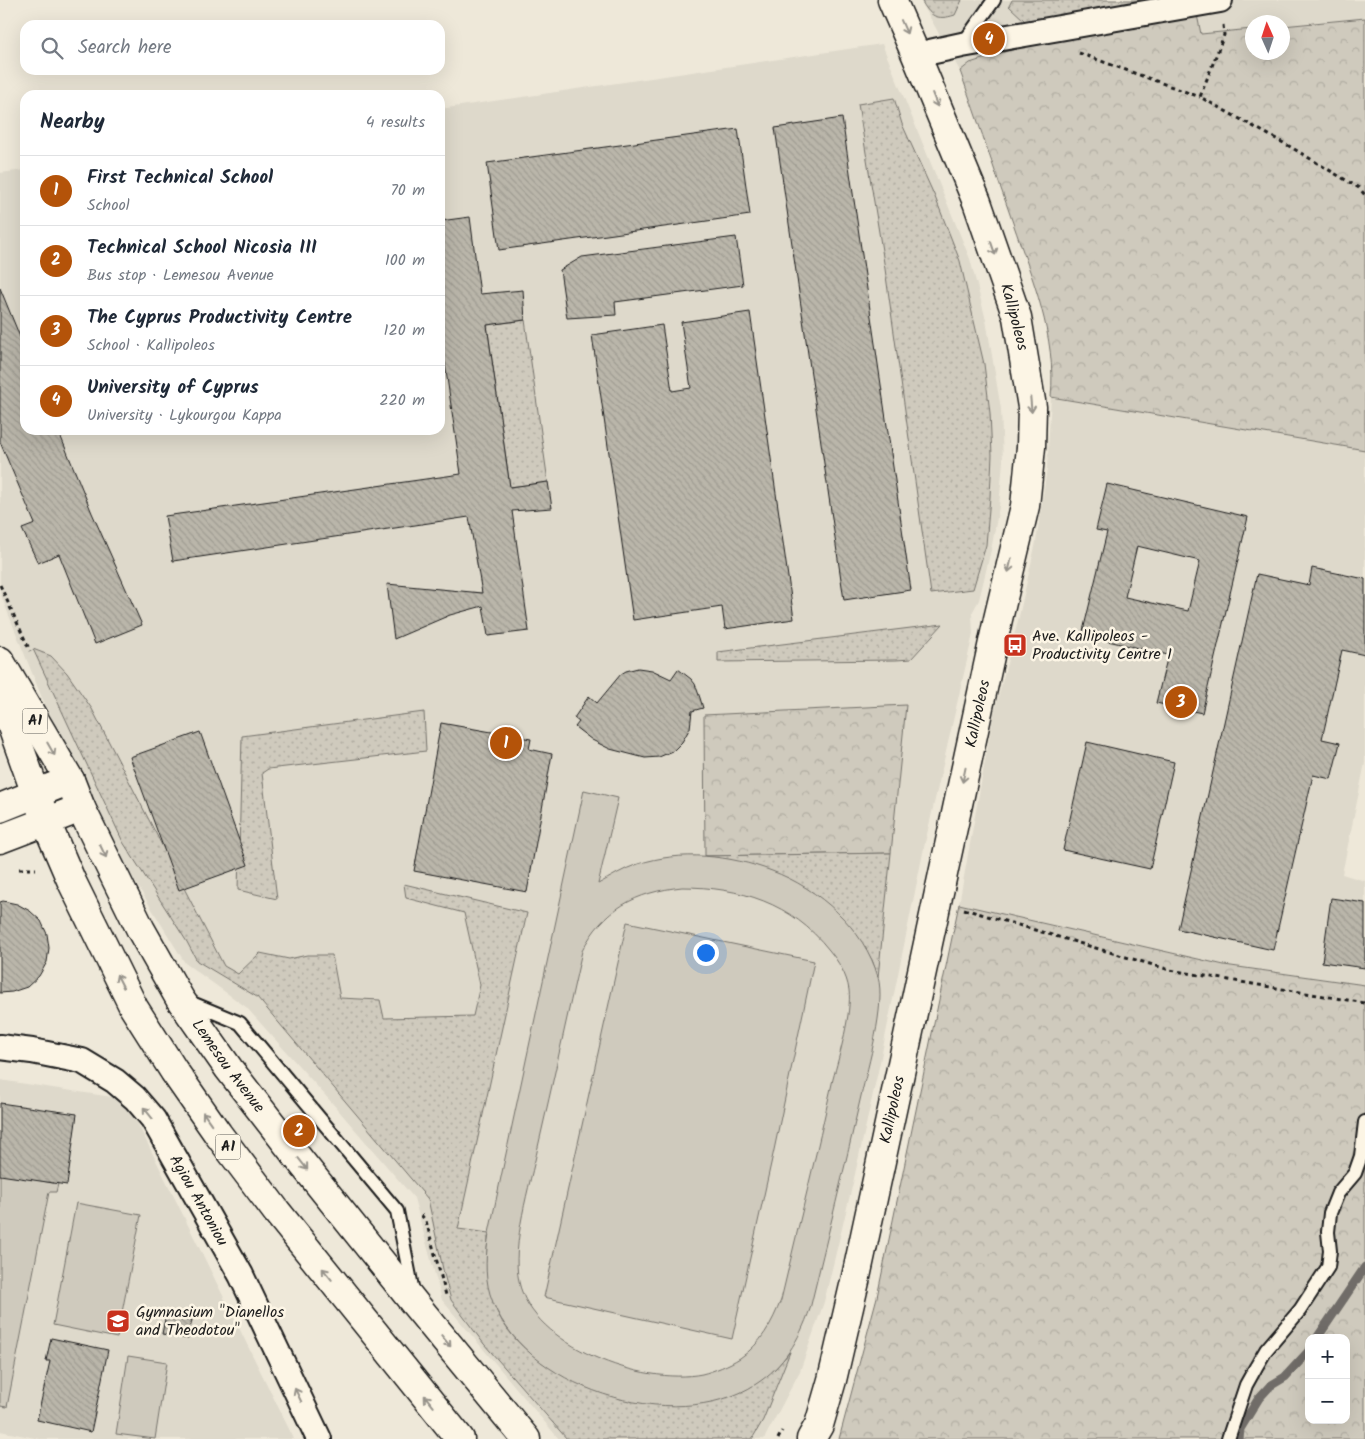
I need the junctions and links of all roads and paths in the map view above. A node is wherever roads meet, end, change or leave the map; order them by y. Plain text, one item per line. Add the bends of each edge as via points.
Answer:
1 (892, 0) edge
2 (994, 0) edge
3 (1220, 0) edge
4 (1054, 29) junction
5 (962, 45) junction
6 (916, 55) junction
7 (1200, 97) junction
8 (1365, 196) edge
9 (0, 661) edge
10 (0, 693) edge
11 (70, 780) junction
12 (37, 793) junction
13 (0, 808) edge
14 (81, 808) junction
15 (46, 822) junction
16 (0, 839) edge
17 (937, 902) junction
18 (180, 999) junction
19 (1365, 1003) edge
20 (0, 1047) edge
21 (1365, 1122) edge
22 (420, 1214) dead end
23 (446, 1296) dead end
24 (415, 1304) junction
25 (319, 1439) edge
26 (460, 1439) edge
27 (526, 1439) edge
28 (811, 1439) edge
29 (1228, 1439) edge

1 -> 6 main road, Kallipoleos
2 - 5 lane
3 - 4 street
3 - 7 path via 1224,35
4 - 5 street
4 - 7 path via 1066,48
5 - 6 street
6 -> 17 main road, Kallipoleos via 977,202 1017,317 1032,407 1024,506
7 - 8 path via 1336,174 1359,188
9 -> 11 main road, A1
10 - 12 main road, A1
11 - 12 main road
11 - 14 main road, Lemesou Avenue / A1
12 - 13 main road
12 - 15 main road, A1
14 - 15 main road
14 -> 18 main road, Lemesou Avenue / A1
15 - 16 main road
26 -> 15 main road, A1 via 278,1212 174,1071 134,1008
17 - 19 path via 1170,970
17 - 28 main road, Kallipoleos via 832,1380 819,1425
18 -> 24 main road, Lemesou Avenue / A1 via 229,1069
18 - 24 lane via 240,1023 398,1210
25 -> 20 street, Agiou Antoniou via 241,1275 153,1119 115,1081 82,1062
21 - 29 lane via 1361,1156 1355,1173 1338,1193 1330,1213 1328,1267 1300,1310 1256,1366 1246,1385
22 - 23 path via 426,1221
24 -> 27 main road, Lemesou Avenue / A1

